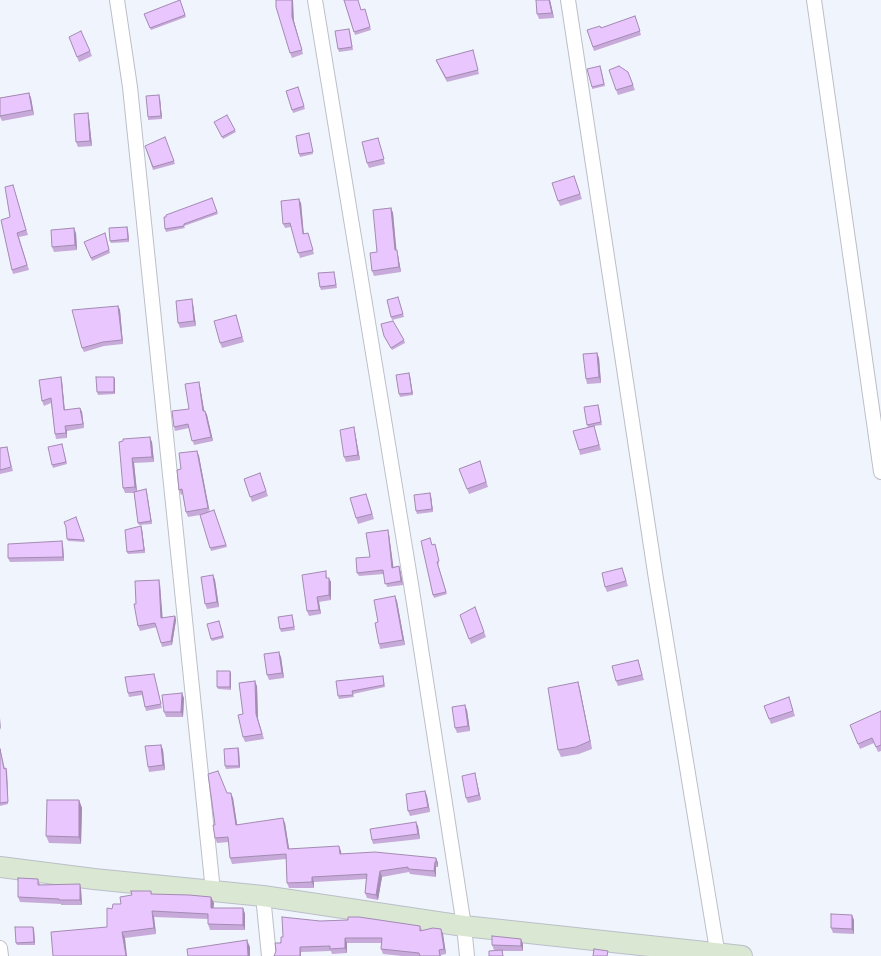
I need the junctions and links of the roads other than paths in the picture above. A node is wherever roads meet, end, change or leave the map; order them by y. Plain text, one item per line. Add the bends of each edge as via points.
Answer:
1 (117, 0) edge
2 (315, 0) edge
3 (568, 0) edge
4 (814, 0) edge
5 (881, 472) edge
6 (0, 867) edge
7 (214, 891) junction
8 (263, 896) junction
9 (464, 926) junction
10 (0, 948) edge
11 (718, 954) edge
12 (1, 956) edge
13 (269, 956) edge
14 (467, 956) edge
15 (742, 956) edge

1 - 7 street via 130,87
2 - 9 street via 411,584
3 - 11 street via 656,579
4 - 5 street
6 - 7 street
7 - 8 street
8 - 9 street
8 - 13 street
9 - 11 street
9 - 14 street
10 - 12 street
11 - 15 street

